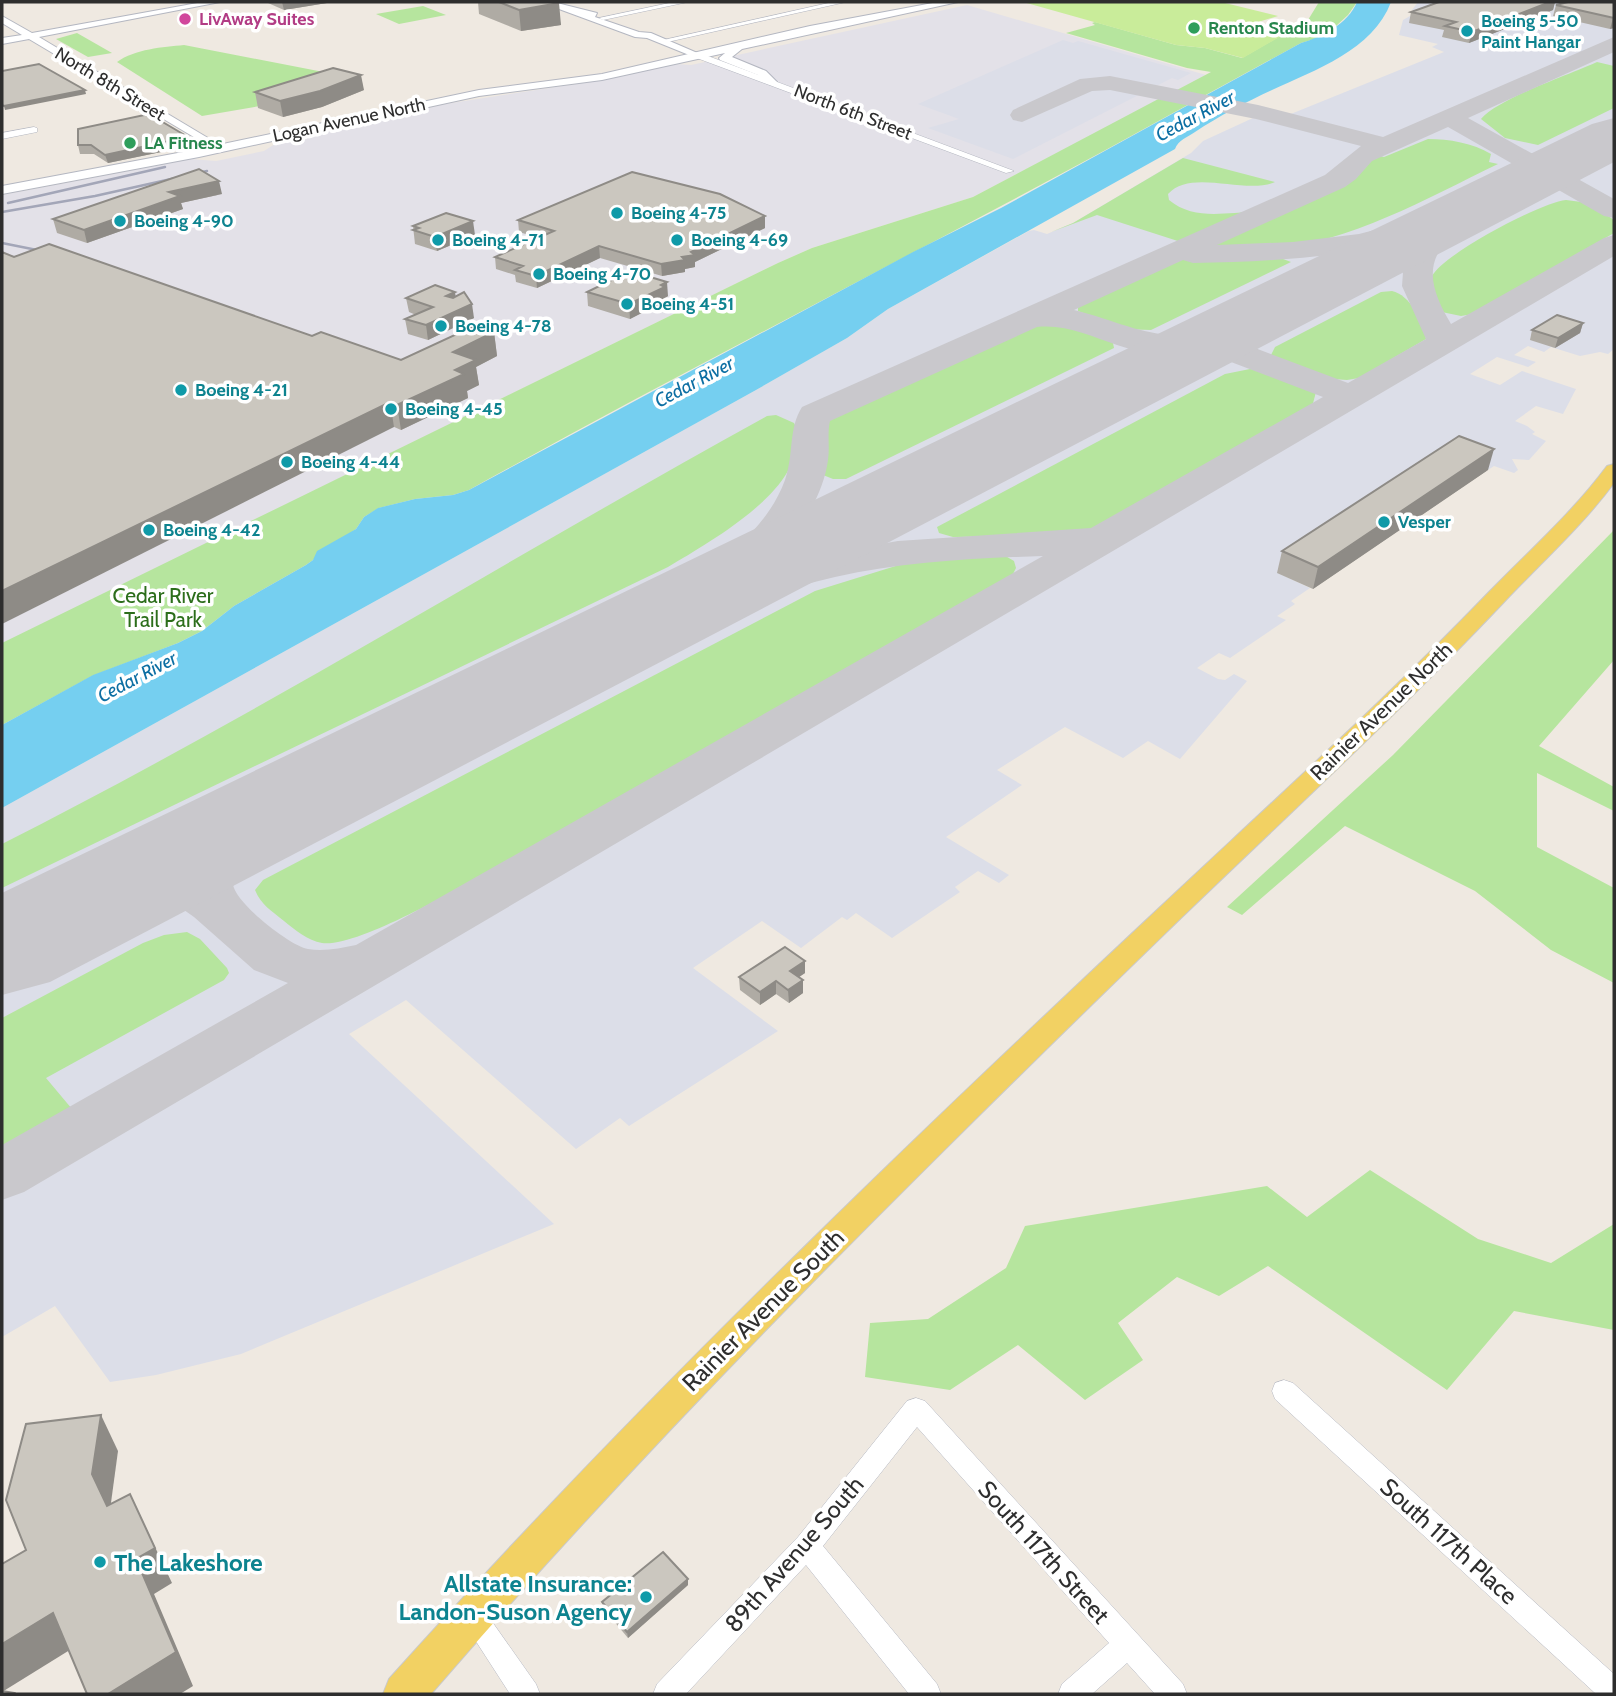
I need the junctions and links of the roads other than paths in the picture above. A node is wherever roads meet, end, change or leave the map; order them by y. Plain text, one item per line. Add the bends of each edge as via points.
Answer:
1 (216, 2) edge
2 (233, 2) edge
3 (544, 2) edge
4 (684, 2) edge
5 (842, 2) edge
6 (953, 2) edge
7 (557, 3) edge
8 (2, 19) edge
9 (598, 19) junction
10 (117, 21) junction
11 (825, 27) junction
12 (638, 35) junction
13 (30, 36) junction
14 (2, 41) edge
15 (663, 41) junction
16 (742, 47) junction
17 (697, 55) junction
18 (771, 82) junction
19 (34, 130) dead end
20 (2, 136) edge
21 (219, 149) junction
22 (1009, 171) dead end
23 (2, 191) edge
24 (1614, 470) edge
25 (1139, 943) joint
26 (1284, 1391) dead end
27 (916, 1409) joint
28 (807, 1546) junction
29 (472, 1615) junction
30 (1128, 1644) junction
31 (1614, 1692) edge
32 (404, 1694) edge
33 (526, 1694) edge
34 (667, 1694) edge
35 (926, 1694) edge
36 (1072, 1694) edge
37 (1173, 1694) edge

1 - 10 street
2 - 10 street
3 - 7 street
4 - 9 street
5 - 15 street
6 - 11 main road, Logan Avenue North
7 - 9 street
8 - 13 street, North 8th Street
9 - 12 street, North 6th Street
10 - 13 street
11 - 16 main road, Logan Avenue North
11 - 17 main road, Logan Avenue North
12 - 15 street, North 6th Street
12 - 17 street, North 6th Street via 680,54
13 - 14 street
13 - 21 street, North 8th Street
15 - 17 street, North 6th Street
16 - 17 main road, Logan Avenue North
16 - 18 main road via 724,58 762,73
17 - 18 street, North 6th Street
17 - 21 main road, Logan Avenue North via 596,78 467,95
18 - 22 street, North 6th Street
19 - 20 street
21 - 23 main road, Logan Avenue North
24 - 25 main road, Rainier Avenue North via 1595,498 1470,626
25 - 29 main road, Rainier Avenue South via 662,1411
26 - 31 street, South 117th Place
27 - 28 street, 89th Avenue South
27 - 30 street, South 117th Street
28 - 34 street, 89th Avenue South
28 - 35 street
29 - 32 main road, Rainier Avenue South
29 - 33 street
30 - 36 street
30 - 37 street, South 117th Street

